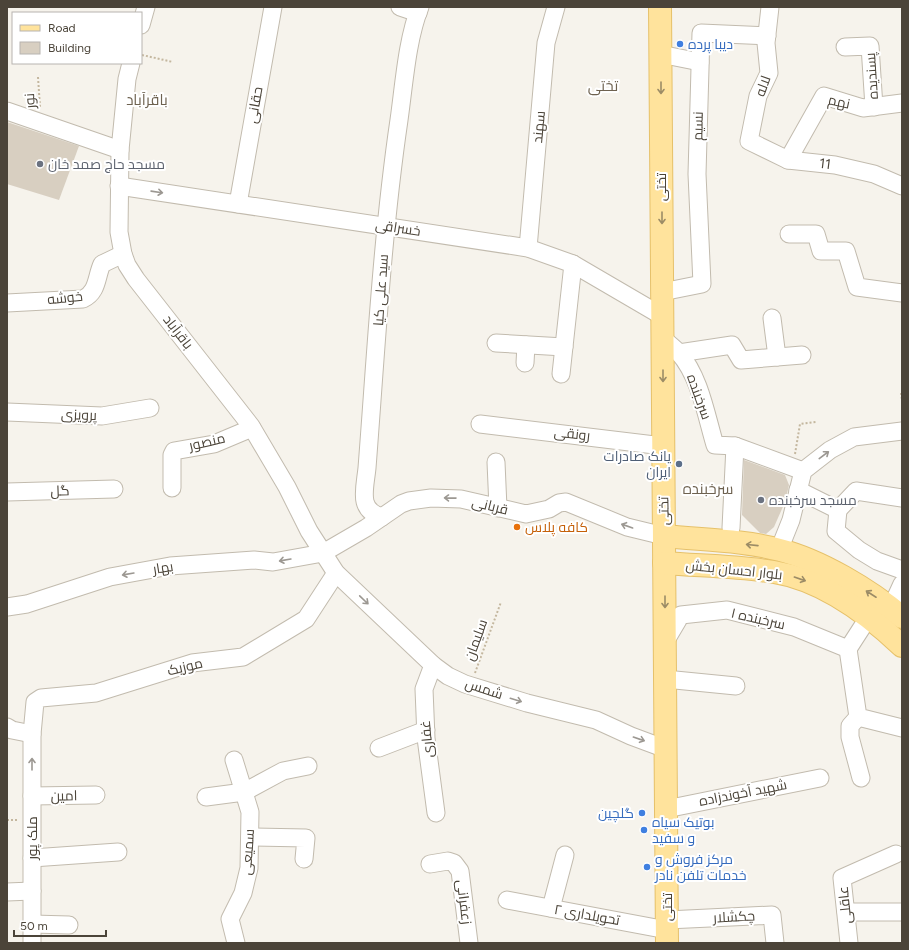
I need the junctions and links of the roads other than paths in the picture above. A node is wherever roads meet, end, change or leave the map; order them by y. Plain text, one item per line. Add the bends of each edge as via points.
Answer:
1 (146, 7) edge
2 (273, 7) edge
3 (400, 7) edge
4 (556, 7) edge
5 (660, 7) edge
6 (770, 7) edge
7 (419, 10) edge
8 (142, 21) edge
9 (767, 36) junction
10 (845, 47) dead end
11 (660, 54) junction
12 (700, 62) junction
13 (131, 64) edge
14 (902, 103) edge
15 (874, 107) junction
16 (7, 111) edge
17 (749, 141) joint
18 (120, 150) junction
19 (788, 160) junction
20 (119, 186) junction
21 (902, 186) edge
22 (238, 204) junction
23 (386, 227) junction
24 (789, 234) dead end
25 (528, 248) junction
26 (123, 254) junction
27 (573, 264) junction
28 (662, 292) junction
29 (902, 293) edge
30 (7, 303) edge
31 (662, 316) junction
32 (772, 318) dead end
33 (662, 339) junction
34 (496, 343) dead end
35 (526, 345) junction
36 (564, 347) junction
37 (679, 353) junction
38 (802, 355) dead end
39 (777, 357) junction
40 (526, 363) dead end
41 (561, 374) dead end
42 (150, 408) dead end
43 (7, 412) edge
44 (480, 424) dead end
45 (252, 428) junction
46 (902, 431) edge
47 (663, 446) junction
48 (735, 446) junction
49 (496, 462) dead end
50 (798, 469) junction
51 (172, 488) dead end
52 (114, 489) dead end
53 (798, 490) junction
54 (7, 492) edge
55 (902, 498) edge
56 (498, 508) junction
57 (838, 510) junction
58 (382, 516) junction
59 (732, 528) dead end
60 (664, 536) junction
61 (710, 540) junction
62 (779, 550) junction
63 (323, 553) junction
64 (664, 564) junction
65 (711, 567) junction
66 (902, 570) edge
67 (336, 573) junction
68 (902, 584) edge
69 (7, 607) edge
70 (896, 612) edge
71 (868, 618) junction
72 (665, 642) junction
73 (902, 646) edge
74 (848, 649) junction
75 (433, 666) junction
76 (665, 679) junction
77 (736, 686) dead end
78 (858, 717) junction
79 (7, 727) edge
80 (902, 728) edge
81 (426, 730) junction
82 (32, 734) junction
83 (379, 748) dead end
84 (666, 749) junction
85 (234, 760) dead end
86 (308, 766) dead end
87 (820, 778) dead end
88 (861, 778) dead end
89 (244, 792) junction
90 (96, 795) dead end
91 (32, 796) junction
92 (206, 797) dead end
93 (666, 809) junction
94 (436, 813) dead end
95 (250, 837) junction
96 (118, 852) dead end
97 (896, 854) dead end
98 (565, 855) dead end
99 (32, 858) junction
100 (304, 859) dead end
101 (430, 864) dead end
102 (32, 891) junction
103 (7, 892) edge
104 (506, 900) dead end
105 (551, 908) junction
106 (846, 912) junction
107 (902, 912) edge
108 (32, 924) junction
109 (69, 925) dead end
110 (667, 931) edge
111 (32, 943) edge
112 (236, 943) edge
113 (469, 943) edge
114 (775, 943) edge
115 (849, 943) edge

1 - 8 street
2 - 22 street, حقانی
3 - 7 street
4 - 25 street, سهند via 546,43
5 - 11 main road, تختی
6 - 9 street, لاله
7 - 23 street, سید علی کیا via 408,58 394,149
9 - 12 street, نسیم via 701,33
9 - 17 street, لاله via 769,72 758,96
10 - 15 street, پسندیده via 870,46
11 - 12 street
11 -> 28 main road, تختی
12 - 28 street, نسیم via 697,174 702,284
13 - 18 street, باقرآباد
14 - 15 street, نهم
15 - 19 street, نهم via 863,108 824,96
16 - 18 street
17 - 19 street, 11
18 - 20 street, باقرآباد
19 - 21 street, 11 via 835,165 874,174
20 -> 22 street, خسراقی
20 - 26 street, باقرآباد via 119,232
22 - 23 street, خسراقی
23 - 25 street, خسراقی
23 - 58 street, سید علی کیا via 365,498 367,509
24 - 29 street via 816,234 820,251 846,251 857,287
25 - 27 street, خسراقی
26 - 30 street, خوشه via 102,264 93,291 83,299
26 - 45 street, باقرآباد via 136,280
27 - 31 street, خسراقی
27 - 36 street
28 - 31 main road, تختی
31 - 33 main road, تختی
32 - 39 street
33 - 37 street, سرخبنده
33 -> 47 main road, تختی
34 - 35 street
35 - 36 street
35 - 40 street
36 - 41 street
37 - 39 street via 732,345 741,360
37 - 48 street, سرخبنده via 700,392 715,445
38 - 39 street
42 - 43 street, پرویزی via 102,416
44 - 47 street, رونقی
45 - 51 street, منصور via 214,444 174,451
45 - 63 street, باقرآباد via 288,487 309,531
50 -> 46 street via 854,437
47 - 60 main road, تختی
48 - 50 street, سرخبنده
48 - 59 street
49 - 56 street
50 - 53 street
52 - 54 street, گل
53 - 57 street
53 - 62 street via 791,520
55 - 57 street via 856,490
56 -> 58 street, قربانی via 468,500 431,498 401,504
60 -> 56 street, قربانی via 627,527 566,502 526,514
57 - 66 street via 836,531 876,561
58 - 63 street, قربانی
60 - 61 main road, بلوار احسان بخش
60 - 64 main road, تختی
62 -> 61 main road, بلوار احسان بخش
61 - 65 main road via 702,545 699,554 703,563
70 -> 62 main road, بلوار احسان بخش via 852,582
63 - 67 street, باقرآباد
63 -> 69 street, بهار via 273,562 254,560 170,566 110,577 26,604
64 - 65 main road, بلوار احسان بخش
64 -> 72 main road, تختی
65 -> 71 main road, بلوار احسان بخش via 763,571 794,577 839,597
67 -> 75 street, شمس
67 - 82 street, موزیک via 306,619 251,654 234,659 192,663 96,693 41,698 34,702
68 - 70 street
71 - 73 main road, بلوار احسان بخش
71 - 74 street
72 - 74 street, سرخبنده ۱ via 681,616 727,610 794,627
72 - 76 main road, تختی
74 - 78 street
75 - 81 street, غفاری via 424,689
75 -> 84 street, شمس via 470,686 596,720
76 - 77 street
76 - 84 main road, تختی
78 - 80 street
78 - 88 street via 850,726 850,732
79 - 82 street
81 - 83 street
81 - 94 street, غفاری
91 -> 82 street, ملک پور
84 - 93 main road, تختی
85 - 89 street, سمیعی
86 - 89 street via 283,771
87 - 93 street, شهید آخوندزاده
89 - 92 street
89 - 95 street, سمیعی via 250,812
90 - 91 street, امین
91 - 99 street, ملک پور
93 - 110 main road, تختی
95 - 100 street via 306,838
95 - 112 street, سمیعی via 249,868 243,893 230,919
96 - 99 street
97 - 106 street, عاقلی via 842,878
98 - 105 street
99 - 102 street, ملک پور
101 - 113 street, زعفرانی via 448,861 454,863 460,871
102 - 103 street
102 - 108 street, ملک پور
104 - 105 street, تحویلداری ۲
105 - 110 street, تحویلداری ۲
106 - 107 street
106 - 115 street, عاقلی
108 - 109 street
108 - 111 street, ملک پور
110 - 114 street, چکشلار via 772,915

